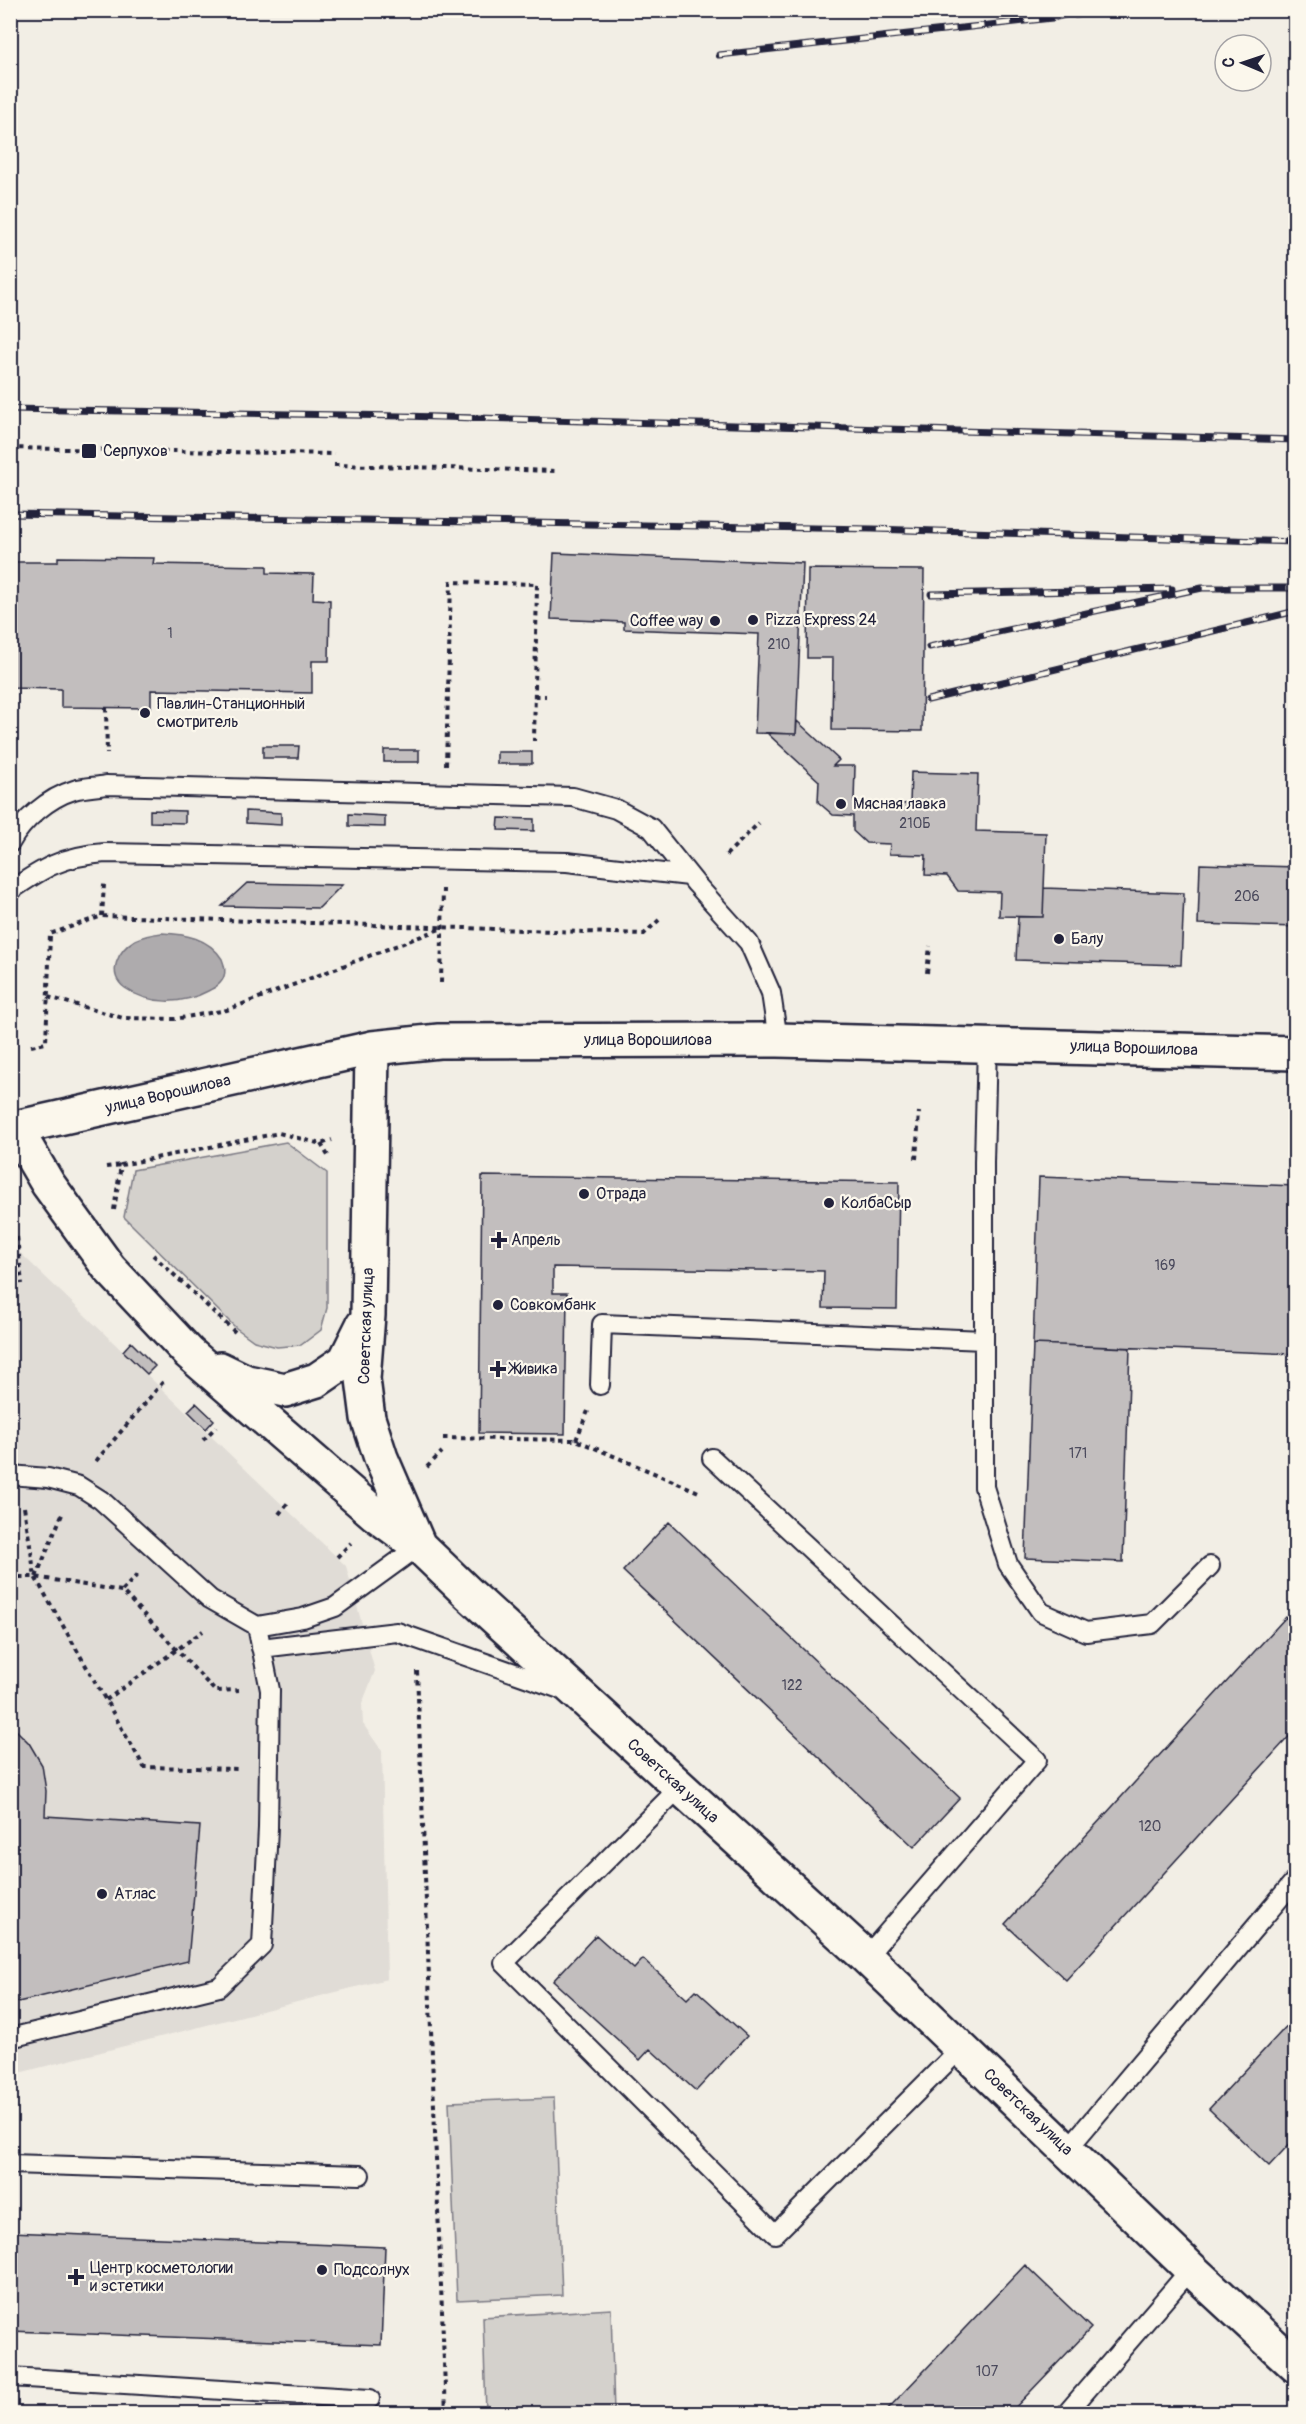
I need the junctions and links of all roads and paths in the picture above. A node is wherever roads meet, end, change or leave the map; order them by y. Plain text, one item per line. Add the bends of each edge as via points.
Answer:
1 (10, 448) edge
2 (334, 454) dead end
3 (334, 465) dead end
4 (558, 471) dead end
5 (535, 696) junction
6 (546, 696) dead end
7 (106, 708) dead end
8 (534, 741) dead end
9 (106, 763) dead end
10 (446, 773) dead end
11 (759, 823) dead end
12 (13, 831) edge
13 (726, 855) dead end
14 (689, 876) junction
15 (104, 878) dead end
16 (443, 888) dead end
17 (10, 891) edge
18 (102, 916) junction
19 (659, 920) dead end
20 (442, 928) junction
21 (930, 946) dead end
22 (927, 973) dead end
23 (441, 983) dead end
24 (48, 998) junction
25 (778, 1040) junction
26 (987, 1044) junction
27 (31, 1047) dead end
28 (372, 1048) junction
29 (1296, 1053) edge
30 (920, 1112) dead end
31 (12, 1124) edge
32 (333, 1139) dead end
33 (321, 1144) junction
34 (916, 1159) dead end
35 (333, 1163) dead end
36 (121, 1165) junction
37 (106, 1167) dead end
38 (113, 1217) dead end
39 (17, 1237) dead end
40 (146, 1249) dead end
41 (22, 1284) dead end
42 (368, 1315) junction
43 (238, 1335) dead end
44 (984, 1340) junction
45 (180, 1364) junction
46 (600, 1385) dead end
47 (219, 1424) dead end
48 (443, 1438) dead end
49 (203, 1440) dead end
50 (442, 1452) dead end
51 (712, 1458) dead end
52 (94, 1464) dead end
53 (427, 1467) dead end
54 (10, 1475) edge
55 (706, 1495) dead end
56 (290, 1500) dead end
57 (23, 1503) dead end
58 (64, 1508) dead end
59 (279, 1514) dead end
60 (354, 1540) dead end
61 (419, 1546) junction
62 (337, 1557) dead end
63 (1210, 1566) dead end
64 (10, 1577) edge
65 (35, 1577) junction
66 (257, 1626) junction
67 (206, 1629) dead end
68 (261, 1648) junction
69 (177, 1651) junction
70 (417, 1668) dead end
71 (248, 1690) dead end
72 (580, 1696) junction
73 (106, 1700) junction
74 (268, 1770) junction
75 (680, 1787) junction
76 (1296, 1879) edge
77 (866, 1957) junction
78 (10, 2038) edge
79 (961, 2048) junction
80 (1067, 2150) junction
81 (10, 2164) edge
82 (360, 2175) dead end
83 (1191, 2269) junction
84 (1291, 2353) edge
85 (10, 2377) edge
86 (370, 2399) dead end
87 (446, 2414) edge
88 (1066, 2414) edge

1 - 2 path
3 - 4 path
5 - 6 path
5 - 8 path
5 - 10 path via 537,584 451,582
7 - 9 path
11 - 13 path
12 - 14 lane via 54,798 75,789 106,785 573,797 616,809 651,828
14 - 17 lane via 567,862 105,853 80,855 43,868
14 - 25 lane via 749,943 771,993
15 - 18 path
16 - 20 path
18 - 20 path
18 - 24 path via 50,934
19 - 20 path via 644,934
20 - 23 path
20 - 24 path via 227,1010 175,1019 123,1018
21 - 22 path
24 - 27 path via 46,1043
25 - 26 street, улица Ворошилова
25 - 28 street, улица Ворошилова via 439,1041
26 - 29 street, улица Ворошилова
26 - 44 lane
28 - 31 street, улица Ворошилова
28 - 42 street, Советская улица
30 - 34 path
31 - 45 street via 48,1184
32 - 33 path
33 - 35 path
33 - 36 path via 279,1133
36 - 37 path
36 - 38 path
39 - 41 path
40 - 43 path
42 - 45 street via 345,1361 317,1380 285,1390
42 - 61 street, Советская улица via 363,1379 368,1418
44 - 46 lane via 602,1324
44 - 63 lane via 984,1487 1008,1564 1041,1612 1086,1632 1152,1624
45 - 52 path
45 - 61 street
47 - 49 path
48 - 55 path via 576,1440
50 - 53 path
51 - 77 lane via 1037,1760
54 - 66 lane via 48,1478 79,1486 101,1500 210,1599
56 - 59 path
57 - 65 path
58 - 65 path
60 - 62 path
61 - 66 lane via 336,1606 303,1618
61 - 72 street, Советская улица
64 - 65 path
65 - 69 path via 122,1591
65 - 73 path
66 - 68 lane
67 - 69 path
68 - 72 lane via 397,1632
68 - 74 lane via 270,1690
69 - 71 path via 215,1691
69 - 73 path
70 - 87 path
72 - 75 street, Советская улица
73 - 74 path via 144,1767
74 - 78 lane via 262,1945 219,1987
75 - 77 street, Советская улица
75 - 79 lane via 504,1963 776,2234
76 - 80 lane
77 - 79 street, Советская улица
79 - 80 street, Советская улица
80 - 83 street, Советская улица
81 - 82 lane
83 - 84 street, Советская улица
83 - 88 lane
85 - 86 lane

